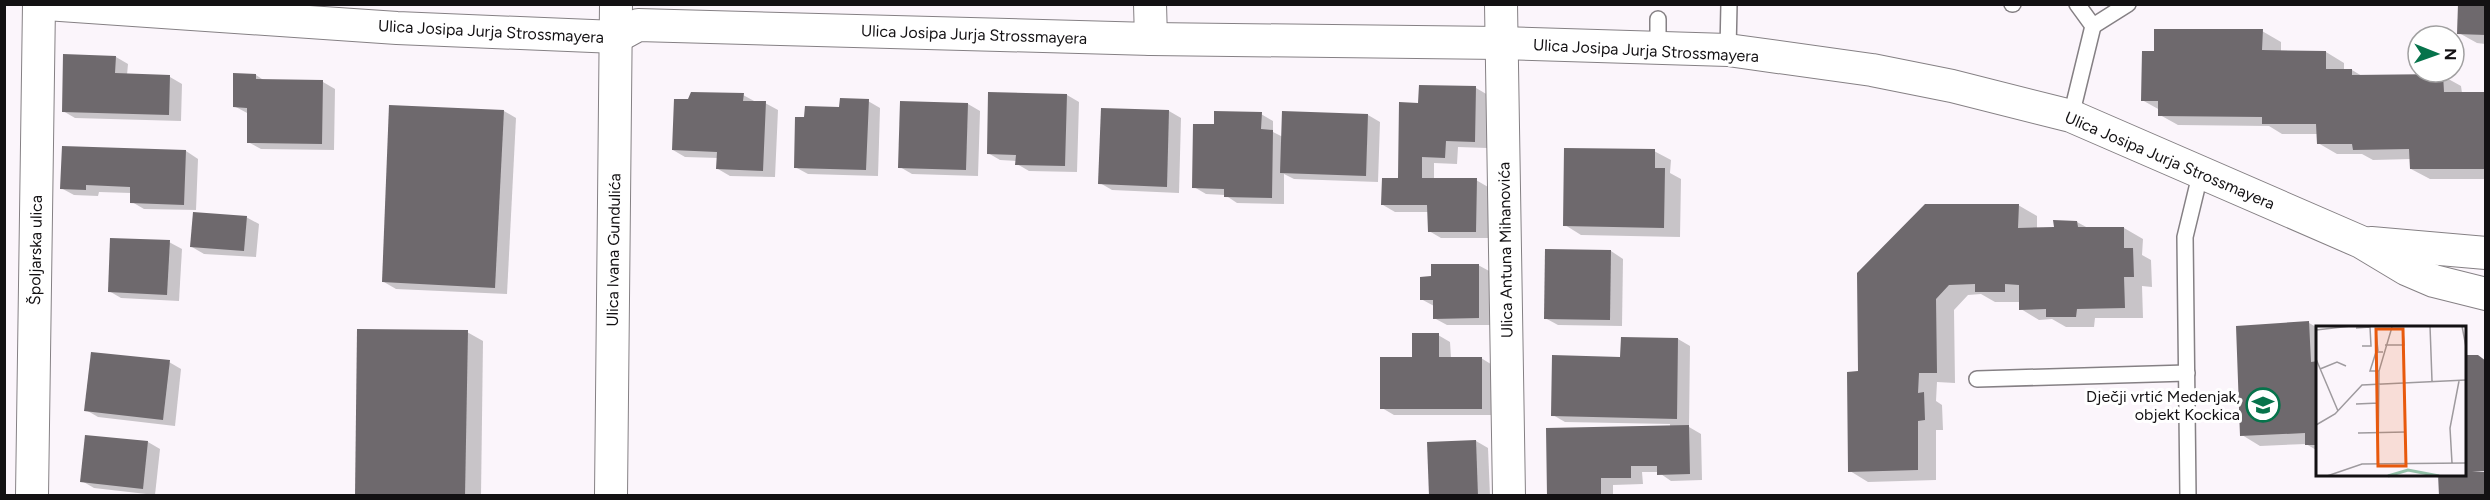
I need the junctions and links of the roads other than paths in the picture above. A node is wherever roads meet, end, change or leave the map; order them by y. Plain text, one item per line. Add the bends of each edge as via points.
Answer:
1 (39, 4) edge
2 (46, 4) edge
3 (616, 4) edge
4 (1150, 4) edge
5 (1501, 4) edge
6 (1729, 4) edge
7 (2077, 4) edge
8 (2128, 4) edge
9 (2093, 26) junction
10 (616, 37) junction
11 (1150, 39) junction
12 (1500, 44) junction
13 (1728, 50) junction
14 (2071, 116) junction
15 (2201, 171) junction
16 (2361, 242) junction
17 (2486, 253) edge
18 (2486, 294) edge
19 (2187, 373) junction
20 (1977, 380) dead end
21 (32, 495) edge
22 (611, 495) edge
23 (1509, 495) edge
24 (2188, 495) edge

1 - 21 street, Špoljarska ulica
2 - 10 street, Ulica Josipa Jurja Strossmayera via 397,28
3 - 10 street, Ulica Ivana Gundulića
4 - 11 street
5 - 12 street, Ulica Antuna Mihanovića
6 - 13 lane
7 - 9 lane
8 - 9 lane
9 - 14 lane
10 - 11 street, Ulica Josipa Jurja Strossmayera via 638,26
10 - 22 street, Ulica Ivana Gundulića
11 - 12 street, Ulica Josipa Jurja Strossmayera
12 - 13 street, Ulica Josipa Jurja Strossmayera via 1658,34
12 - 23 street, Ulica Antuna Mihanovića
13 - 14 street, Ulica Josipa Jurja Strossmayera via 1872,70
14 - 15 street, Ulica Josipa Jurja Strossmayera
15 - 16 street, Ulica Josipa Jurja Strossmayera
15 - 19 lane via 2185,237
16 - 17 street, Ulica Josipa Jurja Strossmayera
16 - 18 street, Ulica Josipa Jurja Strossmayera via 2434,281
19 - 20 lane
19 - 24 lane

